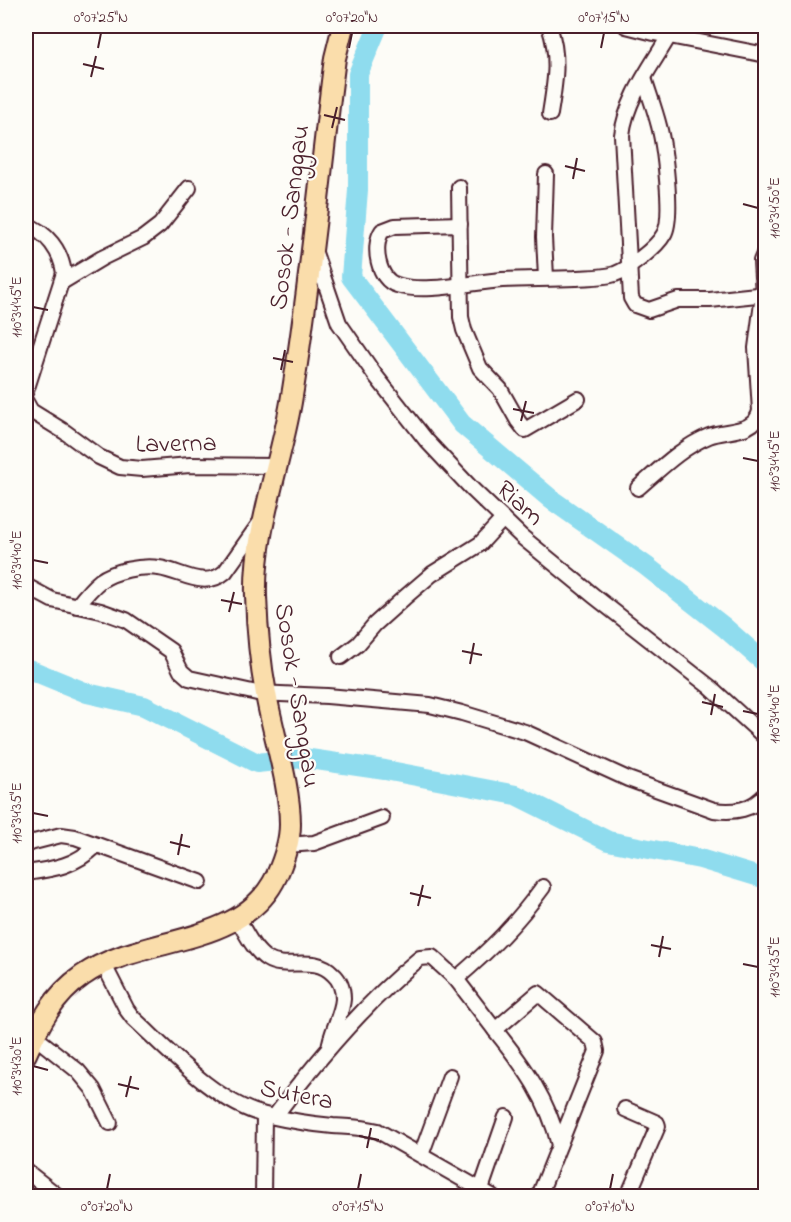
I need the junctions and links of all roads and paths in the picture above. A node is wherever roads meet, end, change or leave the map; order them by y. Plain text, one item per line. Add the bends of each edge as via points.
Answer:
1 (343, 26) edge
2 (549, 26) edge
3 (626, 26) edge
4 (669, 36) junction
5 (765, 55) edge
6 (644, 78) junction
7 (550, 114) dead end
8 (546, 174) dead end
9 (459, 187) dead end
10 (189, 188) dead end
11 (460, 224) junction
12 (26, 225) edge
13 (313, 245) junction
14 (765, 249) edge
15 (630, 266) junction
16 (546, 278) junction
17 (62, 282) junction
18 (462, 284) junction
19 (764, 294) edge
20 (26, 391) edge
21 (578, 399) dead end
22 (27, 408) edge
23 (278, 466) junction
24 (638, 488) dead end
25 (267, 515) junction
26 (503, 519) junction
27 (26, 586) edge
28 (77, 606) junction
29 (341, 657) dead end
30 (266, 694) junction
31 (765, 738) edge
32 (763, 801) edge
33 (382, 818) dead end
34 (26, 844) edge
35 (97, 845) junction
36 (287, 845) junction
37 (26, 873) edge
38 (200, 882) dead end
39 (543, 887) dead end
40 (237, 918) junction
41 (104, 963) junction
42 (456, 979) junction
43 (495, 1030) junction
44 (34, 1036) junction
45 (329, 1050) junction
46 (26, 1054) edge
47 (450, 1076) dead end
48 (624, 1109) dead end
49 (269, 1116) junction
50 (506, 1117) dead end
51 (110, 1123) dead end
52 (559, 1145) junction
53 (421, 1155) junction
54 (26, 1171) edge
55 (486, 1193) edge
56 (263, 1195) edge
57 (58, 1197) edge
58 (539, 1197) edge
59 (628, 1197) edge

1 - 13 highway, Sosok - Sanggau via 335,58
2 - 7 street via 557,73
3 - 4 street
4 - 5 street
4 - 6 street
6 - 15 street via 629,106 621,135
6 - 15 street via 663,143 668,226 661,239
8 - 16 street
9 - 11 street
10 - 17 street via 160,225 143,238
11 - 18 street
11 - 18 street via 387,228 378,243 382,275 391,283 425,287
12 - 17 street via 46,237 58,252 63,262
13 - 23 highway, Sosok - Sanggau via 302,337
13 - 26 street, Riam via 339,323 360,355 426,440
14 - 19 street via 761,261
15 - 16 street via 605,276
15 - 19 street via 631,298 642,310 678,300
16 - 18 street
17 - 20 street
18 - 21 street via 461,317 474,355 480,368 500,389 522,428 527,429
19 - 24 street via 756,348 758,418 749,426 699,441
22 - 23 street, Laverna via 99,458 120,467
23 - 25 highway, Sosok - Sanggau
25 - 28 street via 219,578 198,580 161,568 133,569 108,576
25 - 30 highway, Sosok - Sanggau via 258,557 256,593
26 - 29 street via 480,544 432,574
26 - 31 street, Riam via 710,687
27 - 28 street via 52,600
28 - 30 street via 117,616 164,646 175,656 184,676
30 - 32 street via 430,705 525,732 628,779 714,810 742,810
30 - 36 highway, Sosok - Sanggau via 287,800
33 - 36 street via 314,843
34 - 35 street via 61,835
35 - 37 street via 84,857 57,868
35 - 38 street
36 - 40 highway, Sosok - Sanggau via 266,893
39 - 42 street via 520,919
40 - 41 highway, Sosok - Sanggau via 213,930
40 - 45 street via 266,958 274,962 317,964 338,978 343,1000
41 - 44 highway, Sosok - Sanggau via 66,989 48,1010
41 - 49 street, Sutera via 133,1018 217,1091
42 - 43 street
42 - 45 street via 432,957 420,958
43 - 52 street via 519,1059 543,1100
43 - 52 street via 538,993 595,1042 597,1051
44 - 46 highway, Sosok - Sanggau
44 - 51 street via 78,1071 93,1089
45 - 49 street
47 - 53 street
48 - 59 street via 658,1126
49 - 53 street, Sutera via 371,1129
49 - 56 street
50 - 55 street
52 - 58 street
53 - 55 street, Sutera
54 - 57 street

